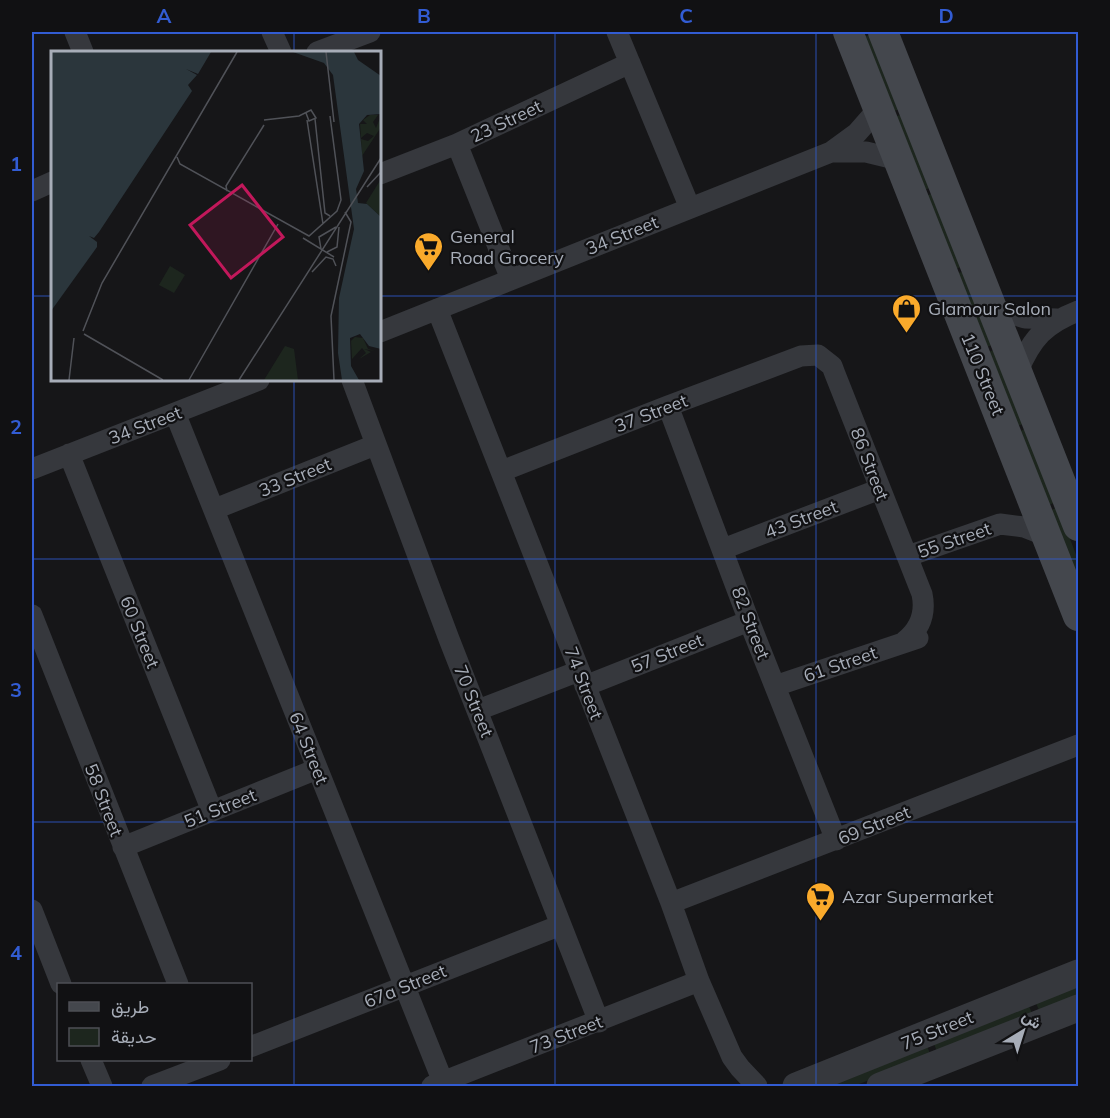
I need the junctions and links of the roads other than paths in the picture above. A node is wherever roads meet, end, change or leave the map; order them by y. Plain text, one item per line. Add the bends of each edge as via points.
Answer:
1 (75, 32) edge
2 (272, 32) edge
3 (370, 32) edge
4 (617, 32) edge
5 (848, 32) edge
6 (883, 32) edge
7 (83, 51) edge
8 (281, 51) edge
9 (320, 51) edge
10 (630, 63) junction
11 (878, 109) junction
12 (457, 144) junction
13 (831, 152) junction
14 (899, 160) junction
15 (381, 174) edge
16 (51, 182) edge
17 (32, 191) edge
18 (690, 208) junction
19 (511, 279) junction
20 (992, 308) junction
21 (437, 309) junction
22 (1078, 311) edge
23 (1058, 319) junction
24 (381, 332) edge
25 (801, 356) joint
26 (1018, 371) junction
27 (253, 381) edge
28 (352, 381) edge
29 (218, 387) edge
30 (668, 406) junction
31 (175, 413) junction
32 (375, 445) junction
33 (69, 454) junction
34 (32, 470) edge
35 (502, 471) junction
36 (1028, 488) junction
37 (880, 489) junction
38 (215, 509) junction
39 (1076, 513) edge
40 (1000, 525) junction
41 (1047, 536) junction
42 (723, 549) junction
43 (908, 556) junction
44 (32, 615) edge
45 (1078, 616) edge
46 (749, 621) junction
47 (905, 641) joint
48 (582, 679) junction
49 (776, 686) junction
50 (478, 710) junction
51 (1078, 744) edge
52 (317, 769) junction
53 (212, 811) junction
54 (836, 840) junction
55 (123, 848) junction
56 (671, 903) junction
57 (32, 910) edge
58 (561, 925) junction
59 (1078, 973) edge
60 (699, 981) junction
61 (61, 983) edge
62 (178, 983) edge
63 (404, 986) junction
64 (1078, 1008) edge
65 (599, 1022) junction
66 (252, 1046) edge
67 (732, 1057) junction
68 (92, 1061) edge
69 (214, 1061) edge
70 (437, 1084) edge
71 (102, 1086) edge
72 (152, 1086) edge
73 (732, 1086) edge
74 (757, 1086) edge
75 (796, 1086) edge
76 (880, 1086) edge

1 - 7 street
2 - 8 street
3 - 9 street
4 - 10 street
5 - 11 main road, 110 Street
6 - 20 main road, 110 Street
10 - 12 street, 23 Street
10 - 18 street
11 - 13 street, 34 Street via 857,133
11 - 14 main road, 110 Street
12 - 15 street, 23 Street
12 - 19 street
13 - 14 street, 34 Street via 866,152
13 - 18 street, 34 Street
14 - 36 main road, 110 Street
16 - 17 street
18 - 19 street, 34 Street
19 - 21 street, 34 Street
20 - 23 street via 1025,318
20 - 26 main road, 110 Street
21 - 24 street, 34 Street
21 - 35 street, 74 Street
22 - 23 street
23 - 26 street via 1034,341
25 - 30 street, 37 Street
25 - 37 street, 86 Street via 818,355 832,366
26 - 39 main road, 110 Street
27 - 29 street, 34 Street
28 - 32 street, 70 Street
29 - 31 street, 34 Street
30 - 35 street, 37 Street
30 - 42 street, 82 Street
31 - 33 street, 34 Street
31 - 38 street, 64 Street
32 - 38 street, 33 Street
32 - 50 street, 70 Street
33 - 34 street, 34 Street
33 - 53 street, 60 Street
35 - 48 street, 74 Street
36 - 40 street, 55 Street
36 - 41 main road, 110 Street
37 - 42 street, 43 Street
37 - 43 street, 86 Street
38 - 52 street, 64 Street
40 - 41 street, 55 Street via 1024,527
40 - 43 street, 55 Street
41 - 45 main road, 110 Street
42 - 46 street, 82 Street
43 - 47 street, 86 Street via 924,609 920,624
44 - 55 street, 58 Street
46 - 48 street, 57 Street
46 - 49 street, 82 Street
47 - 49 street, 61 Street
48 - 50 street, 57 Street
48 - 56 street, 74 Street
49 - 54 street, 82 Street
50 - 58 street, 70 Street
51 - 54 street, 69 Street
52 - 53 street, 51 Street
52 - 63 street, 64 Street
53 - 55 street, 51 Street
54 - 56 street, 69 Street
55 - 62 street, 58 Street
56 - 60 street, 74 Street
57 - 61 street
58 - 63 street, 67a Street
58 - 65 street, 70 Street
59 - 75 street, 75 Street
60 - 65 street, 73 Street
60 - 67 street, 74 Street
63 - 66 street, 67a Street
63 - 70 street, 64 Street
64 - 76 street, 75 Street
65 - 70 street, 73 Street
67 - 73 street, 74 Street
67 - 74 street, 74 Street
68 - 71 street
69 - 72 street

